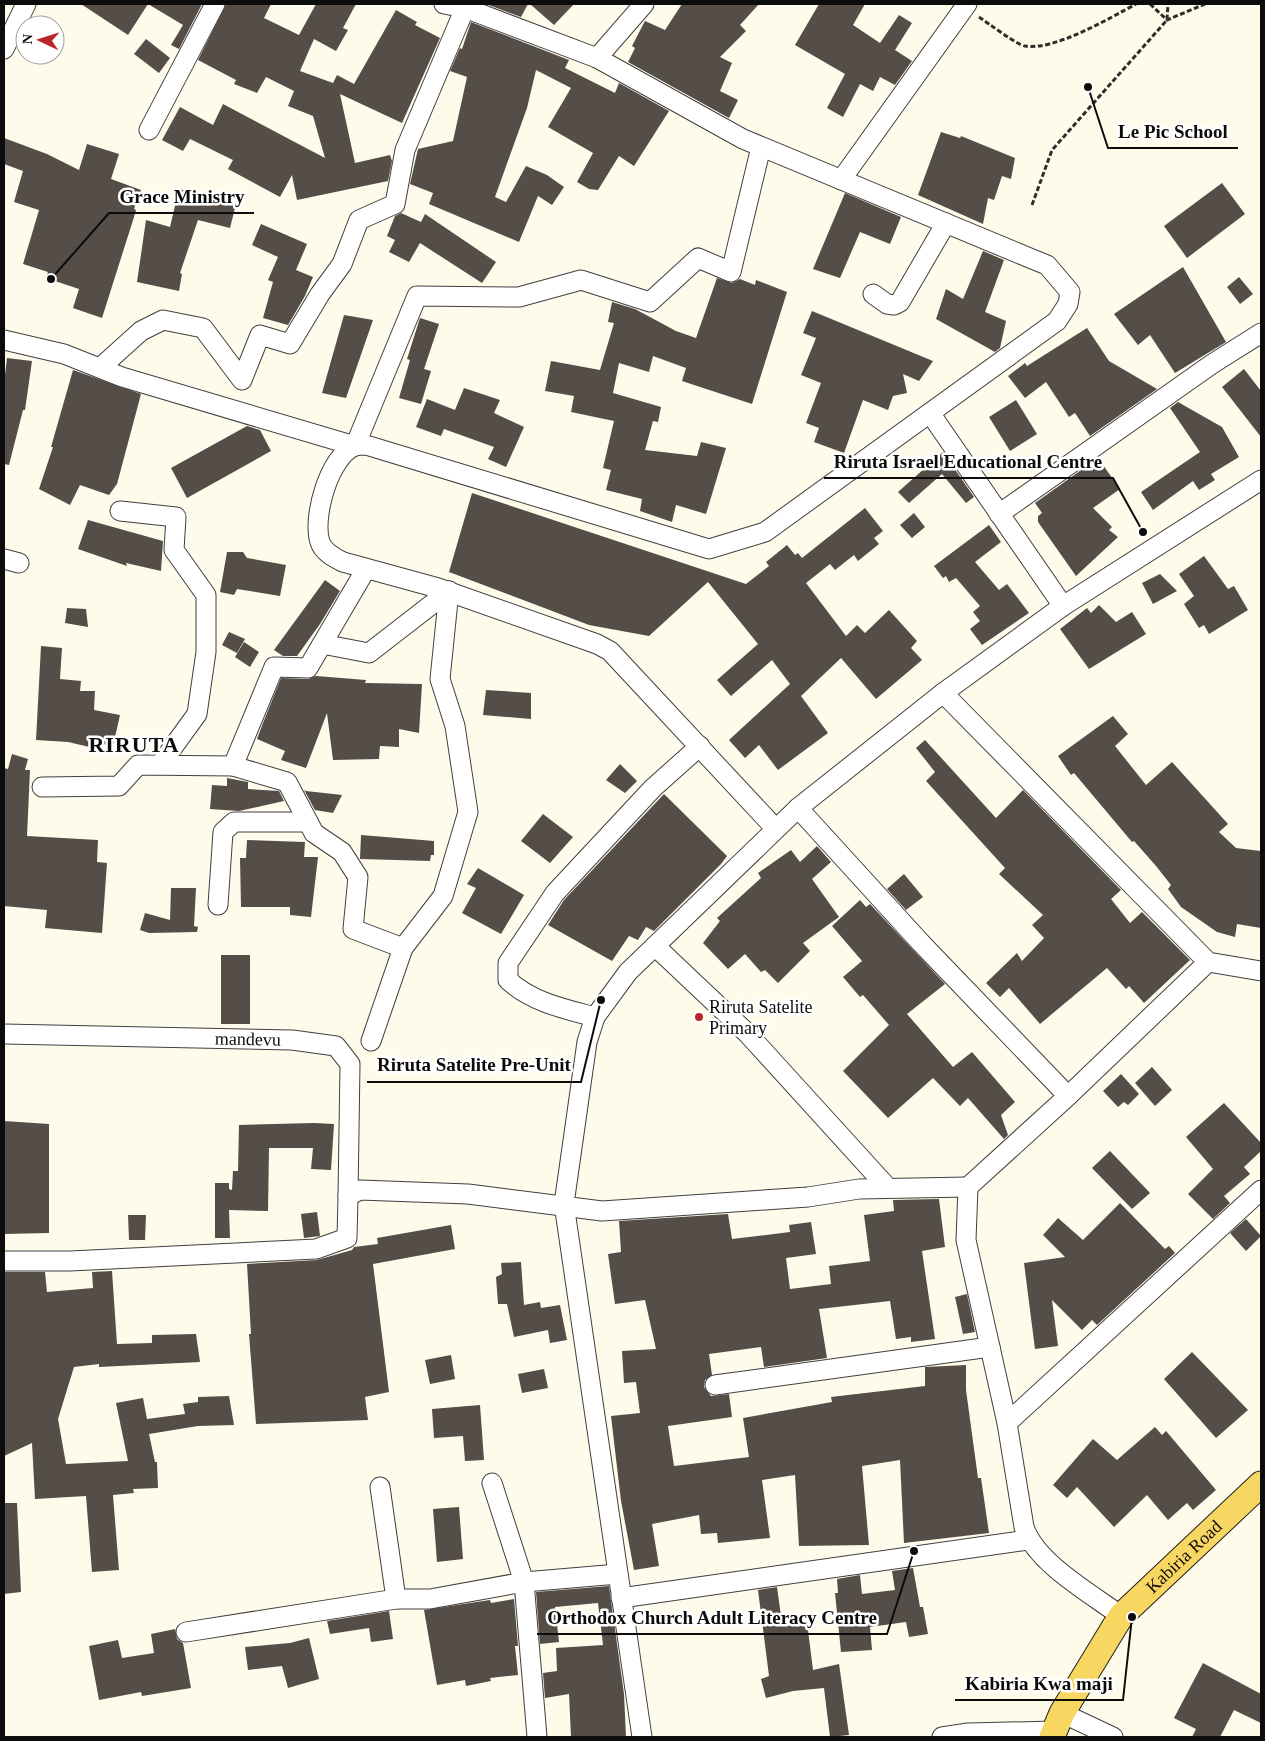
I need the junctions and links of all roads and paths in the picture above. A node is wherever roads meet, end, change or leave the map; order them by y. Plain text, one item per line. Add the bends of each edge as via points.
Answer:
1 (26, 4) edge
2 (215, 4) edge
3 (444, 4) edge
4 (644, 4) edge
5 (1136, 4) edge
6 (1150, 4) edge
7 (1168, 4) edge
8 (1205, 4) edge
9 (966, 6) edge
10 (465, 8) junction
11 (1167, 20) junction
12 (4, 49) edge
13 (597, 58) junction
14 (150, 130) dead end
15 (761, 147) junction
16 (841, 180) junction
17 (1032, 205) dead end
18 (946, 223) junction
19 (874, 294) dead end
20 (1261, 333) edge
21 (4, 340) edge
22 (100, 368) junction
23 (930, 413) junction
24 (355, 446) junction
25 (1261, 480) edge
26 (120, 511) dead end
27 (999, 514) junction
28 (366, 568) junction
29 (449, 591) junction
30 (1063, 606) junction
31 (322, 644) junction
32 (943, 693) junction
33 (700, 746) junction
34 (160, 766) junction
35 (233, 766) junction
36 (42, 787) dead end
37 (798, 808) junction
38 (308, 822) junction
39 (775, 828) junction
40 (218, 905) dead end
41 (655, 946) junction
42 (403, 948) junction
43 (1208, 962) junction
44 (1261, 971) edge
45 (595, 1017) junction
46 (4, 1034) edge
47 (371, 1041) dead end
48 (1068, 1096) junction
49 (968, 1187) junction
50 (888, 1188) junction
51 (1261, 1190) edge
52 (348, 1196) junction
53 (564, 1204) junction
54 (4, 1261) edge
55 (990, 1348) junction
56 (715, 1385) dead end
57 (1006, 1423) junction
58 (492, 1483) dead end
59 (1261, 1484) edge
60 (380, 1487) dead end
61 (1028, 1540) junction
62 (618, 1574) junction
63 (524, 1582) junction
64 (621, 1598) junction
65 (396, 1599) junction
66 (1121, 1616) junction
67 (186, 1632) dead end
68 (1056, 1727) edge
69 (537, 1737) edge
70 (642, 1737) edge
71 (942, 1737) edge
72 (1114, 1737) edge

1 - 12 street
2 - 14 street
3 - 10 street
4 - 13 street
5 - 9 path via 1101,24 1052,43 1024,46
6 - 11 path
7 - 11 path
8 - 11 path
9 - 16 street
10 - 13 street
10 - 22 street via 405,150 395,204 359,220 342,264 290,344 260,335 242,380 203,328 162,320 141,331
11 - 17 path via 1052,150
13 - 15 street
15 - 16 street
15 - 24 street via 731,272 698,258 650,302 581,280 519,297 417,296
16 - 18 street
18 - 19 street via 900,302 887,304
18 - 23 street via 1047,266 1070,292 1068,304 1056,321
20 - 27 street
21 - 22 street via 64,354
22 - 24 street via 122,378
23 - 24 street via 765,532 710,549 366,445
23 - 27 street
24 - 28 street via 344,454 328,478 318,518 320,543 343,562
25 - 30 street
26 - 34 street via 176,517 174,550 206,595 206,652 197,714
27 - 30 street
28 - 29 street
28 - 31 street
29 - 31 street via 369,653
29 - 33 street via 610,651
29 - 42 street via 440,679 456,726 468,812 443,896
30 - 32 street
31 - 35 street via 308,668 274,667
32 - 37 street
32 - 43 street
33 - 39 street
33 - 45 street via 653,788 555,893 508,963 508,980 517,988 552,1006
34 - 35 street
34 - 36 street via 138,765 118,786
35 - 38 street via 286,782
37 - 39 street
37 - 48 street
38 - 40 street via 234,822 223,832
38 - 42 street via 314,833 342,852 358,877 353,929
39 - 41 street
41 - 45 street via 628,972
41 - 50 street via 747,1033
42 - 47 street
43 - 44 street
43 - 48 street
45 - 53 street via 587,1042
46 - 52 street, mandevu via 292,1040 336,1046 350,1064
48 - 49 street
49 - 50 street
49 - 55 street via 966,1240
50 - 53 street via 808,1197 602,1211
51 - 57 street
52 - 53 street via 360,1190 372,1190 468,1194
52 - 54 street, mandevu via 347,1238 316,1249 70,1261
53 - 62 street
55 - 56 street
55 - 57 street
57 - 61 street
58 - 63 street
59 - 66 main road, Kabiria Road
60 - 65 street
61 - 64 street
61 - 66 street via 1041,1556
62 - 63 street
62 - 64 street
63 - 65 street via 430,1599
63 - 69 street
64 - 70 street
65 - 67 street
66 - 68 main road, Kabiria Road
68 - 71 street
68 - 72 street

